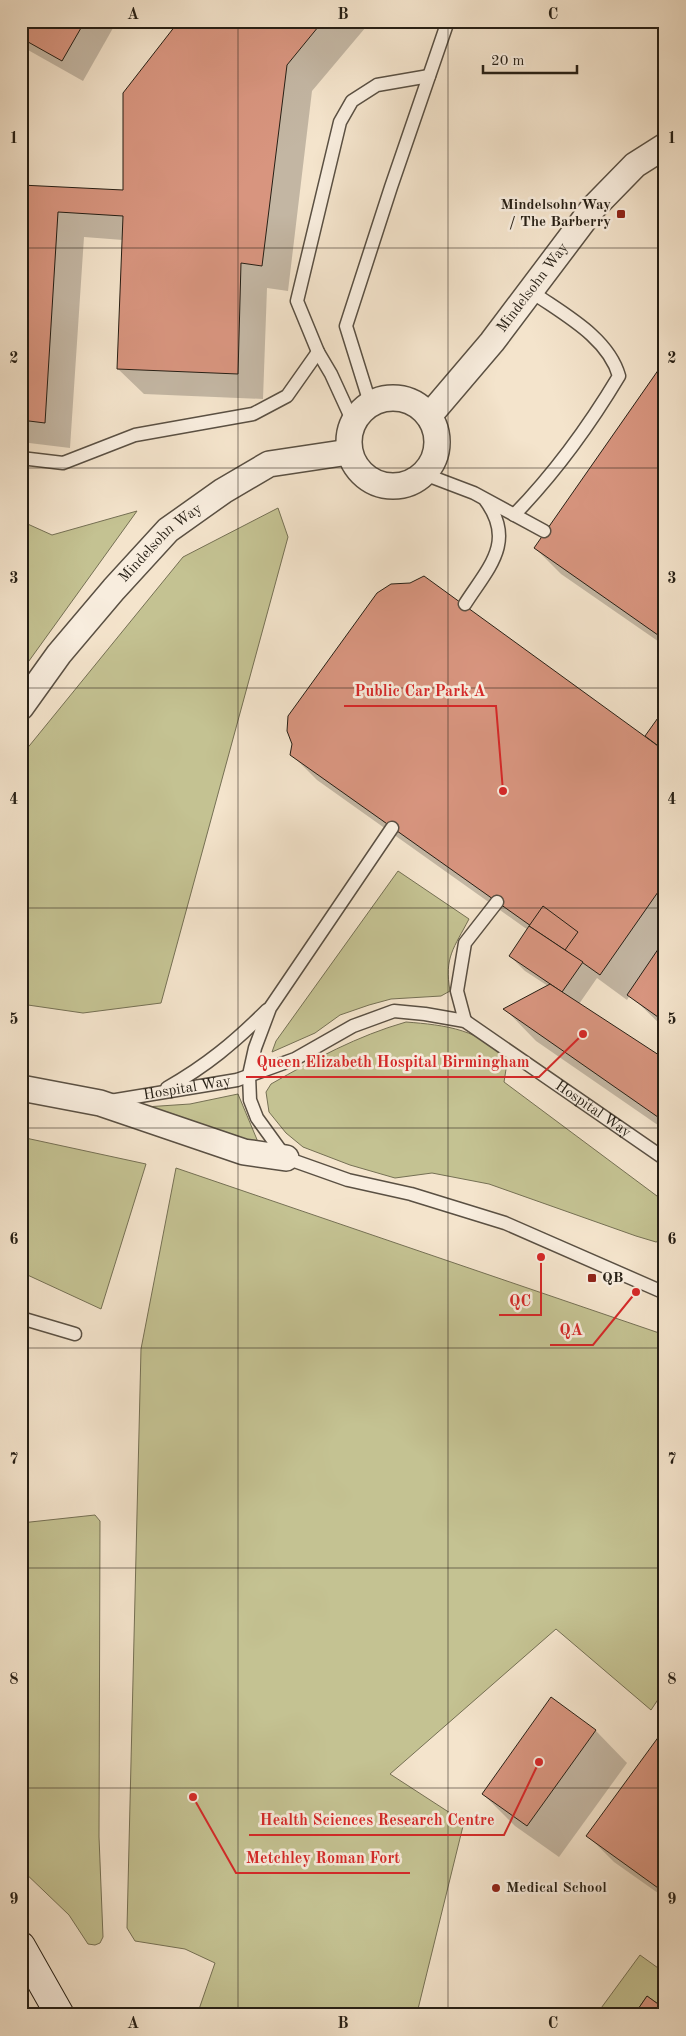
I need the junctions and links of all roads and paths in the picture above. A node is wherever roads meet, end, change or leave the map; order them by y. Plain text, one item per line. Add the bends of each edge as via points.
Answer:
1 (448, 21) edge
2 (429, 76) junction
3 (665, 146) edge
4 (532, 292) junction
5 (318, 352) junction
6 (370, 403) junction
7 (430, 416) junction
8 (354, 422) junction
9 (349, 452) junction
10 (21, 458) edge
11 (424, 474) junction
12 (485, 498) junction
13 (514, 515) junction
14 (544, 531) dead end
15 (465, 604) dead end
16 (21, 707) edge
17 (392, 828) dead end
18 (497, 902) dead end
19 (270, 1008) junction
20 (465, 1021) junction
21 (249, 1075) junction
22 (21, 1088) edge
23 (158, 1093) junction
24 (100, 1103) junction
25 (286, 1158) junction
26 (665, 1158) edge
27 (665, 1293) edge
28 (21, 1318) edge
29 (76, 1334) dead end
30 (21, 1946) edge
31 (60, 2015) edge

1 - 2 lane
2 - 5 lane via 377,85 352,101 340,122 297,301
2 - 6 lane via 346,326
3 - 4 street, Mindelsohn Way via 635,165 593,208
4 - 7 street, Mindelsohn Way
4 - 13 lane via 590,333 615,362 619,376 541,488
5 - 8 lane
5 - 10 lane via 287,396 253,414 135,435 64,463
6 - 7 street via 385,398 401,398 416,403
6 - 8 street
7 - 11 street via 437,433 436,454
8 - 9 street via 350,430
9 - 11 street via 355,466 370,481 388,487 404,486
9 - 16 street, Mindelsohn Way via 269,464 223,491 168,530 108,596
11 - 12 lane
12 - 13 lane
12 - 15 lane via 496,514 500,535 498,554
13 - 14 lane
17 - 19 lane
18 - 20 lane via 465,943 458,991
19 - 21 lane
19 - 23 lane via 233,1044 200,1069
20 - 21 lane, Hospital Way via 394,1011 352,1026 295,1059
20 - 26 lane, Hospital Way
21 - 23 lane, Hospital Way via 237,1080
21 - 25 lane via 250,1100 257,1118
22 - 24 street, Hospital Way
23 - 24 lane, Hospital Way
24 - 25 street, Hospital Way via 244,1152
25 - 27 lane, Hospital Way via 348,1180 410,1194 505,1223
28 - 29 lane
30 - 31 street

